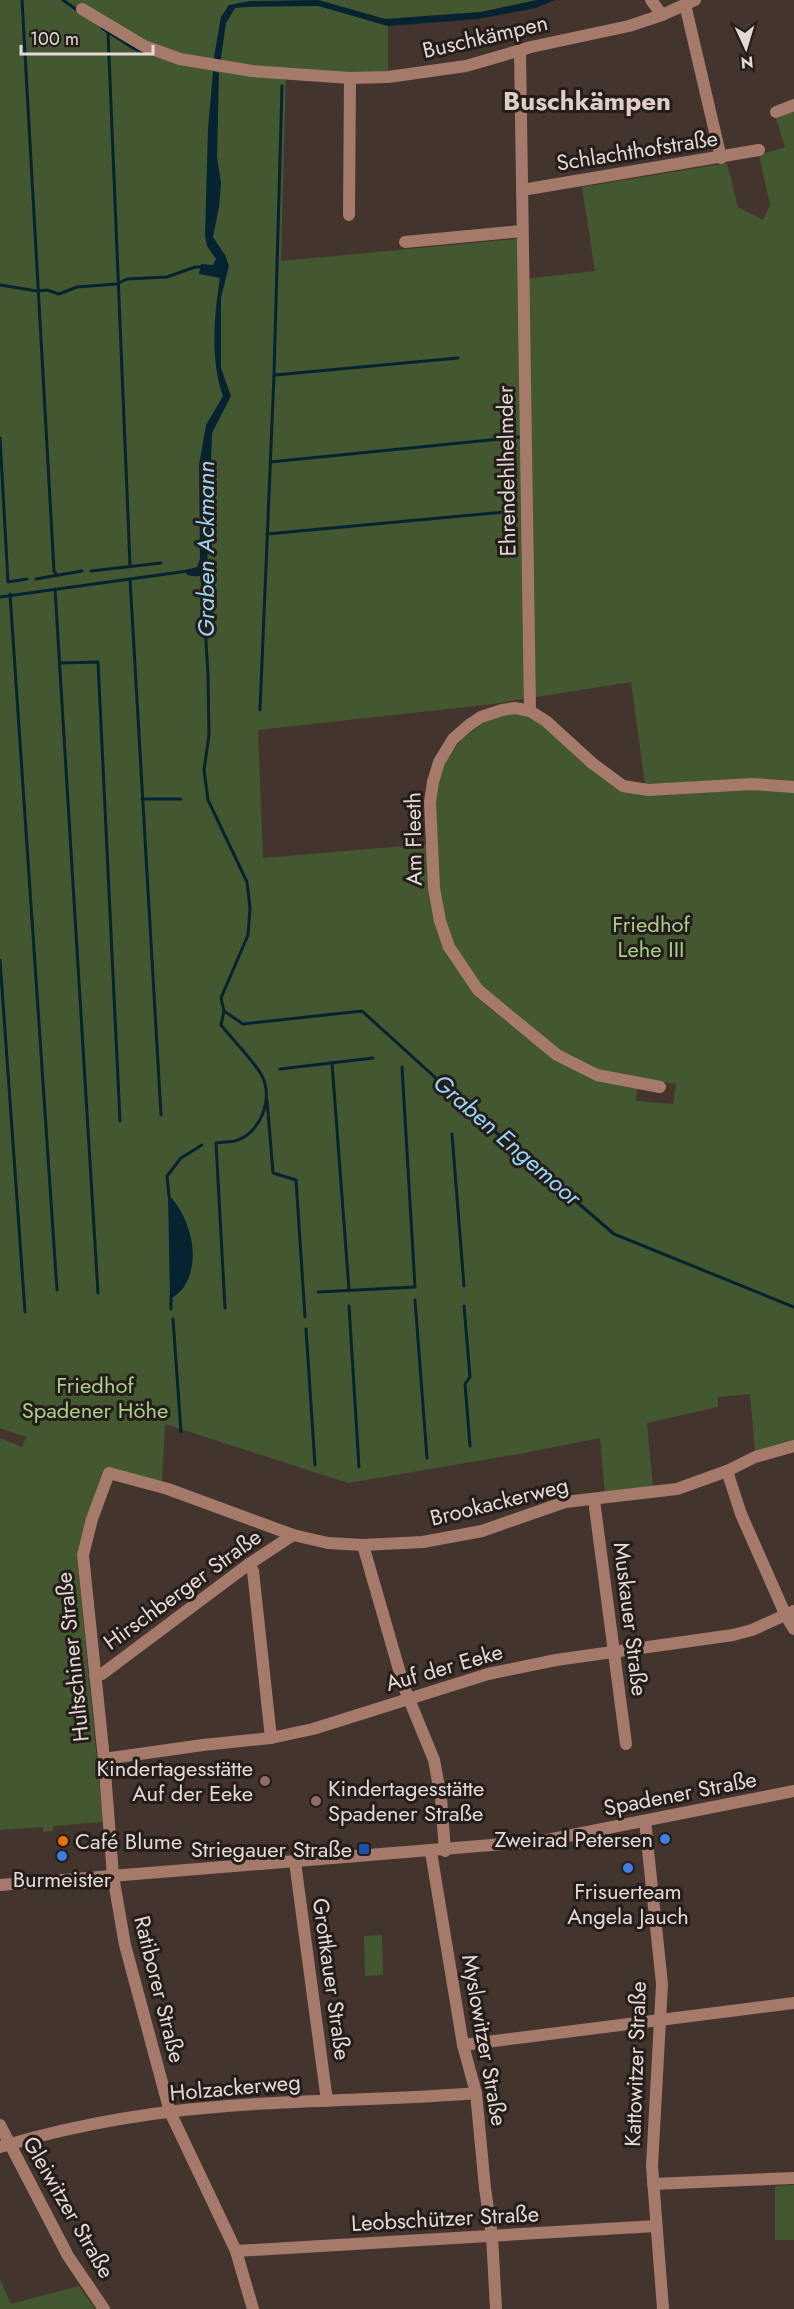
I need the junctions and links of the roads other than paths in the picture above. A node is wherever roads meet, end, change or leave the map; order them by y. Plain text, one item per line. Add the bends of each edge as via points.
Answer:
1 (651, 0) edge
2 (690, 2) edge
3 (82, 9) dead end
4 (662, 15) junction
5 (520, 50) junction
6 (350, 78) junction
7 (794, 105) edge
8 (776, 112) dead end
9 (759, 150) dead end
10 (721, 158) junction
11 (522, 190) junction
12 (349, 215) dead end
13 (522, 231) junction
14 (405, 242) dead end
15 (530, 711) junction
16 (794, 787) edge
17 (660, 1087) dead end
18 (794, 1446) edge
19 (727, 1471) junction
20 (109, 1473) joint
21 (594, 1500) junction
22 (293, 1535) junction
23 (363, 1545) junction
24 (249, 1563) junction
25 (790, 1614) edge
26 (794, 1629) edge
27 (613, 1653) junction
28 (95, 1675) junction
29 (410, 1697) junction
30 (271, 1738) junction
31 (626, 1744) dead end
32 (104, 1759) junction
33 (794, 1791) edge
34 (645, 1821) junction
35 (445, 1851) junction
36 (431, 1852) junction
37 (295, 1862) junction
38 (113, 1876) junction
39 (0, 1885) edge
40 (794, 2003) edge
41 (659, 2020) junction
42 (463, 2045) junction
43 (476, 2093) junction
44 (327, 2101) junction
45 (170, 2112) junction
46 (0, 2125) edge
47 (4, 2145) edge
48 (794, 2178) edge
49 (653, 2184) junction
50 (656, 2226) junction
51 (492, 2236) junction
52 (236, 2251) junction
53 (104, 2309) edge
54 (253, 2309) edge
55 (496, 2309) edge
56 (663, 2309) edge

1 - 4 street
2 - 4 street, Buschkämpen
2 - 10 street
3 - 6 street, Buschkämpen via 144,46 180,59 252,71
4 - 5 street, Buschkämpen via 630,26
5 - 6 street, Buschkämpen via 466,66 418,74
5 - 11 street, Ehrendehlhelmder
6 - 12 street
7 - 8 street
9 - 10 street, Schlachthofstraße
10 - 11 street, Schlachthofstraße
11 - 13 street, Ehrendehlhelmder
13 - 14 street
13 - 15 street, Ehrendehlhelmder
15 - 16 street via 623,786 648,790 752,784
15 - 17 street, Am Fleeth via 514,708 481,717 453,739 439,762 430,802 434,888 440,921 449,947 478,990 557,1055 597,1075
18 - 19 street, Brookackerweg via 755,1457
19 - 21 street, Brookackerweg via 677,1489
19 - 25 street via 741,1514
20 - 22 street, Brookackerweg via 168,1489
20 - 28 street, Hultschiner Straße via 83,1555
21 - 23 street, Brookackerweg via 565,1503 482,1531 423,1542
21 - 27 street, Muskauer Straße
22 - 23 street, Brookackerweg via 328,1544
22 - 24 street, Hirschberger Straße
23 - 29 street
24 - 28 street, Hirschberger Straße via 102,1674
24 - 30 street
25 - 26 street
25 - 27 street, Auf der Eeke via 733,1635
27 - 29 street, Auf der Eeke via 488,1674
27 - 31 street, Muskauer Straße
28 - 32 street, Hultschiner Straße
29 - 30 street, Auf der Eeke via 314,1729
29 - 35 street via 434,1760
30 - 32 street, Auf der Eeke
32 - 38 street, Hultschiner Straße
33 - 34 street, Spadener Straße
34 - 35 street, Spadener Straße via 542,1841
34 - 41 street, Kattowitzer Straße via 662,1984
35 - 36 street, Spadener Straße
36 - 37 street, Spadener Straße
36 - 42 street, Myslowitzer Straße
37 - 38 street, Spadener Straße
37 - 44 street, Grottkauer Straße
38 - 39 street, Spadener Straße
38 - 45 street, Ratiborer Straße via 125,1944
40 - 41 street
41 - 42 street
41 - 49 street, Kattowitzer Straße
42 - 43 street, Myslowitzer Straße
43 - 44 street, Holzackerweg
43 - 51 street, Myslowitzer Straße
44 - 45 street, Holzackerweg
45 - 47 street, Holzackerweg via 99,2121
45 - 52 street, Ratiborer Straße
46 - 47 street, Gleiwitzer Straße
47 - 53 street, Gleiwitzer Straße via 68,2256
48 - 49 street
49 - 50 street, Kattowitzer Straße
50 - 51 street, Leobschützer Straße
50 - 56 street, Kattowitzer Straße
51 - 52 street, Leobschützer Straße
51 - 55 street, Myslowitzer Straße
52 - 54 street, Ratiborer Straße

